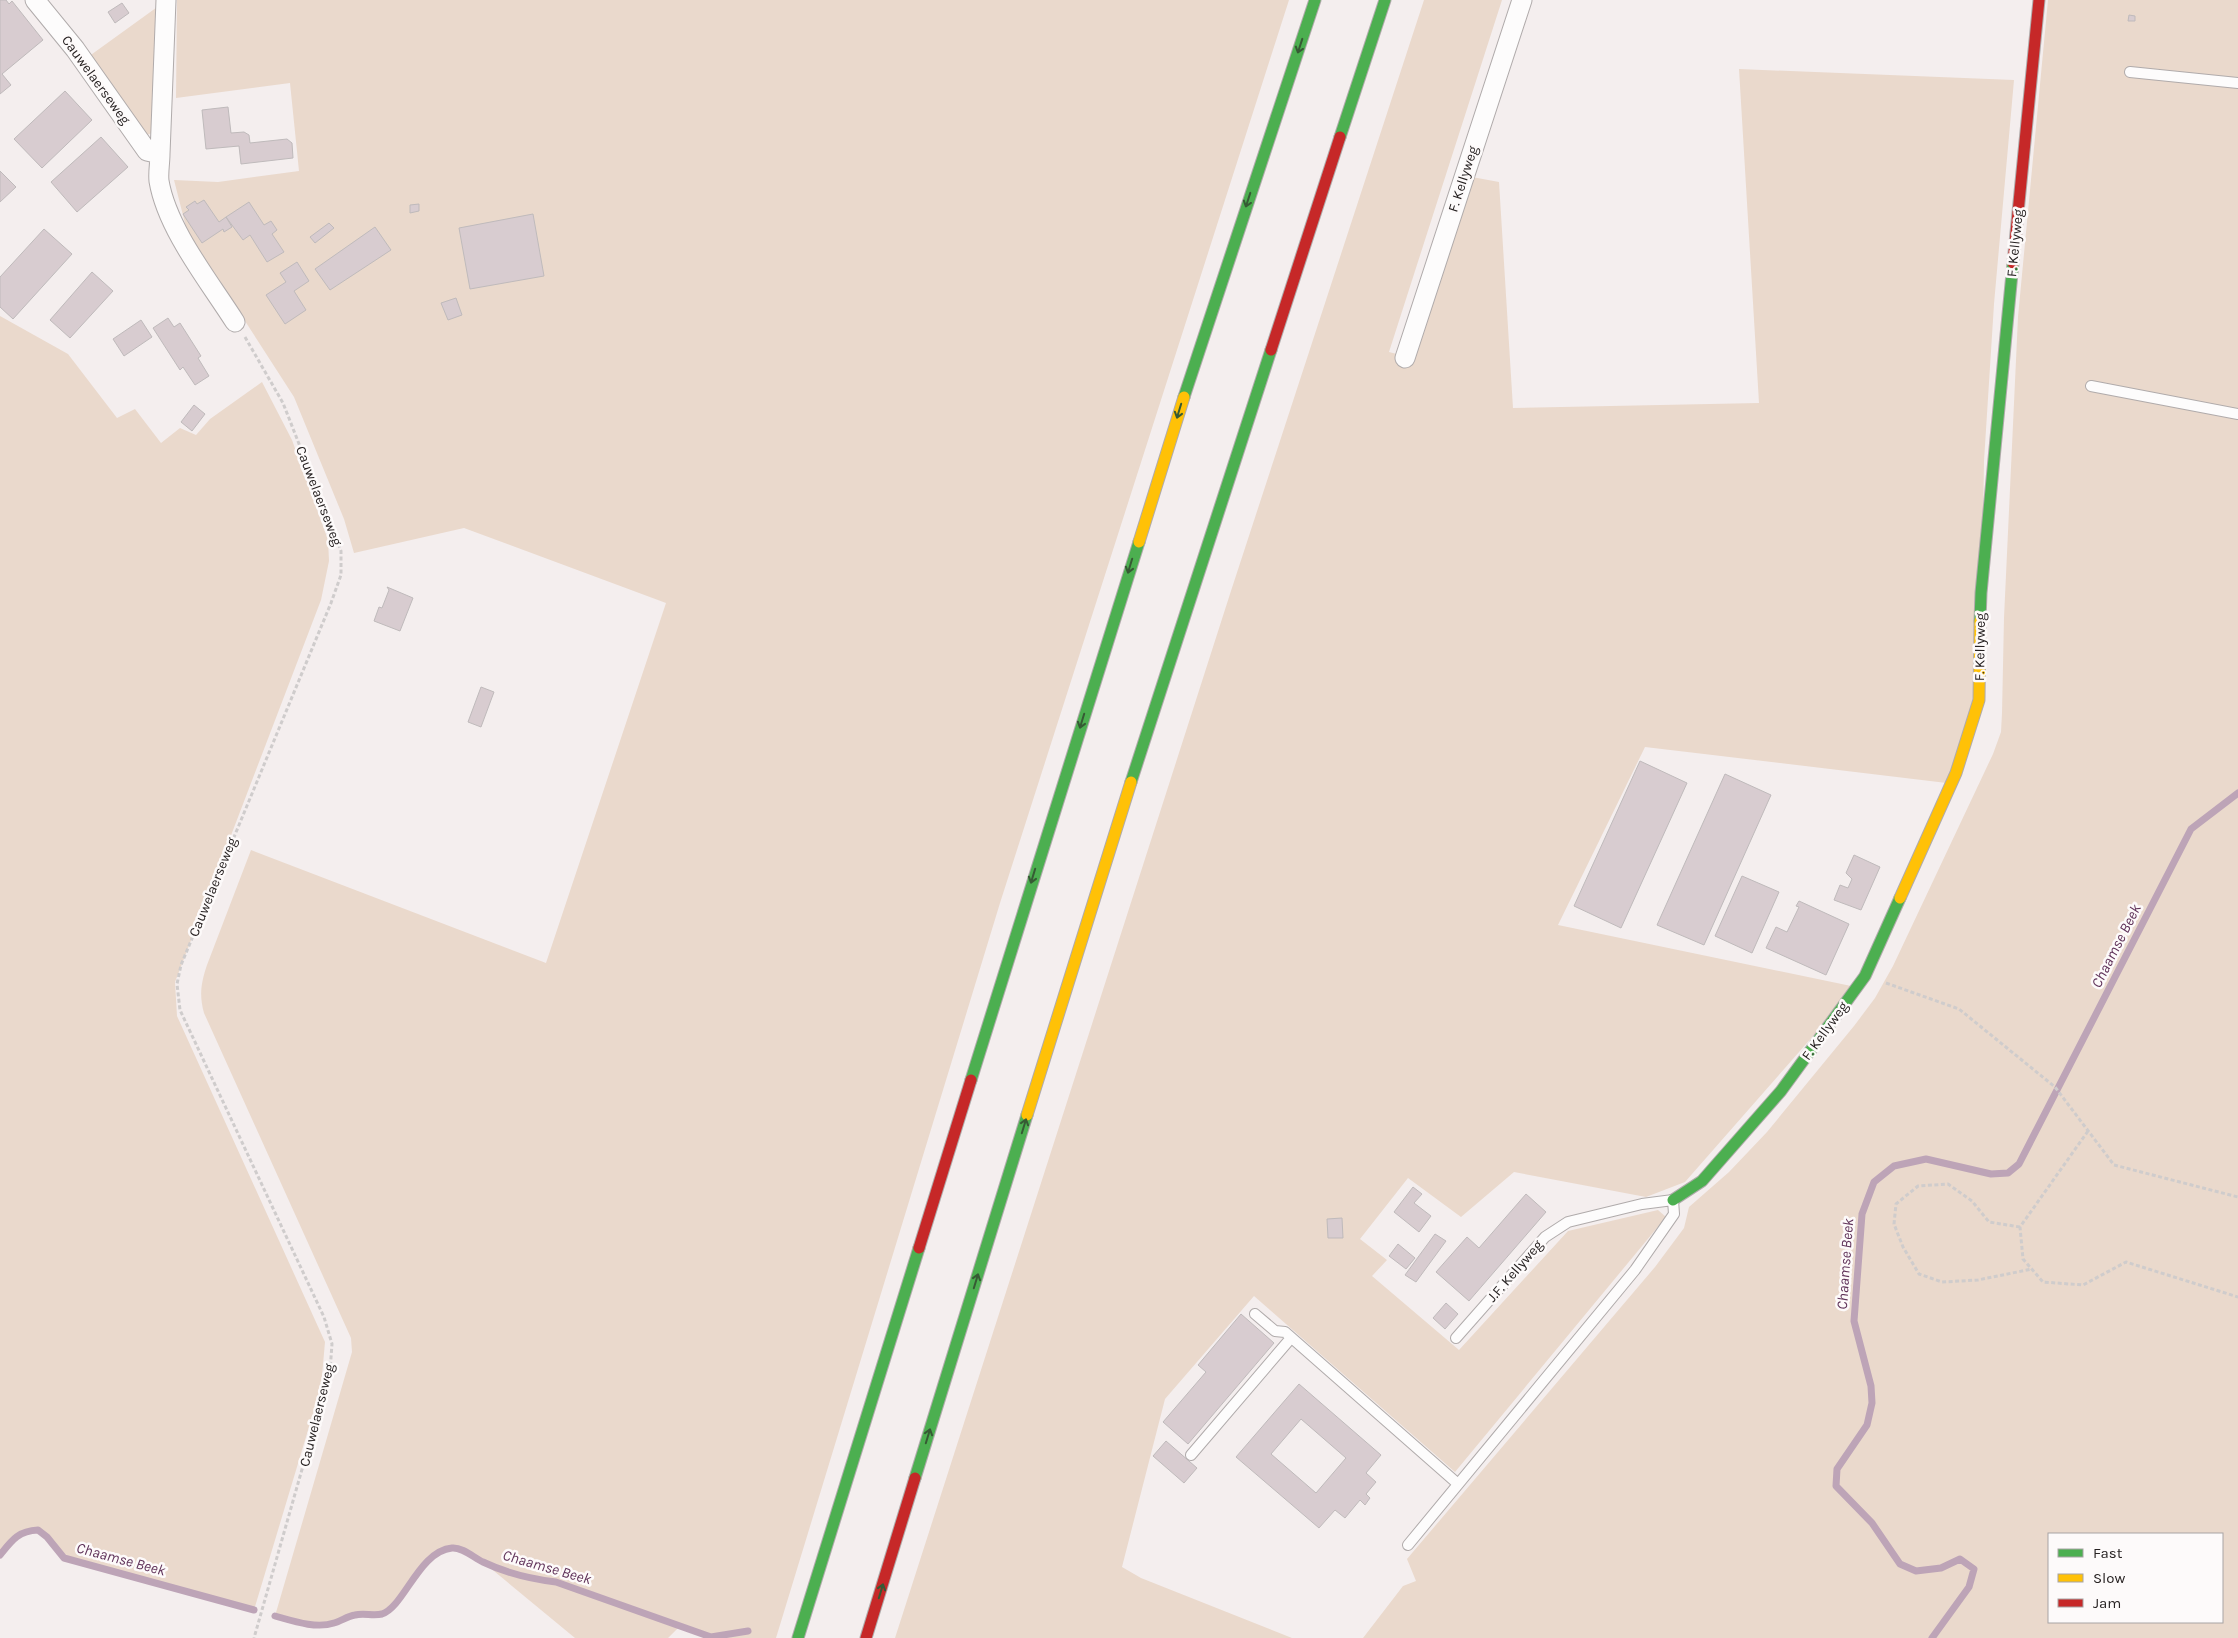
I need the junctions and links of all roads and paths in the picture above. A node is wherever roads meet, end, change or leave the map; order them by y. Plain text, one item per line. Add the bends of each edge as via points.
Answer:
1 (35, 0) edge
2 (166, 0) edge
3 (1315, 0) edge
4 (1385, 0) edge
5 (1522, 0) edge
6 (2039, 0) edge
7 (2130, 72) dead end
8 (2238, 82) edge
9 (160, 154) junction
10 (235, 322) joint
11 (1405, 358) dead end
12 (2091, 386) dead end
13 (2238, 414) edge
14 (1865, 976) junction
15 (2088, 1131) junction
16 (2238, 1197) edge
17 (1673, 1200) junction
18 (2020, 1227) junction
19 (2032, 1269) junction
20 (2238, 1296) edge
21 (1256, 1314) dead end
22 (1292, 1338) junction
23 (1456, 1338) dead end
24 (1191, 1454) dead end
25 (1458, 1484) junction
26 (1408, 1545) dead end
27 (254, 1638) edge
28 (798, 1638) edge
29 (866, 1638) edge

1 - 9 street, Cauwelaerseweg via 75,49 147,151
2 - 9 street
3 -> 28 main road via 1194,364
29 -> 4 main road via 1111,843
5 - 11 street, F. Kellyweg
6 - 14 main road, F. Kellyweg via 1981,593 1979,700 1956,773
7 - 8 lane
9 - 10 street via 158,179 173,224
10 - 27 path, Cauwelaerseweg via 264,366 283,403 340,551 341,575 181,965 177,984 180,1010 324,1317 332,1344 328,1380
12 - 13 lane
14 - 15 path via 1959,1009 2055,1088
14 - 17 main road, F. Kellyweg via 1774,1098 1702,1181
15 - 16 path via 2114,1165
15 - 18 path
17 - 23 lane, J.F. Kellyweg via 1568,1222 1545,1237
17 - 25 lane via 1674,1214 1635,1270
18 - 19 path via 2023,1259
18 - 19 path via 1989,1222 1972,1201 1948,1184 1918,1186 1896,1204 1894,1224 1919,1274 1942,1282 1978,1280
19 - 20 path via 2043,1282 2083,1286 2126,1262
21 - 22 lane via 1275,1331 1285,1332
22 - 24 lane
22 - 25 lane
25 - 26 lane

